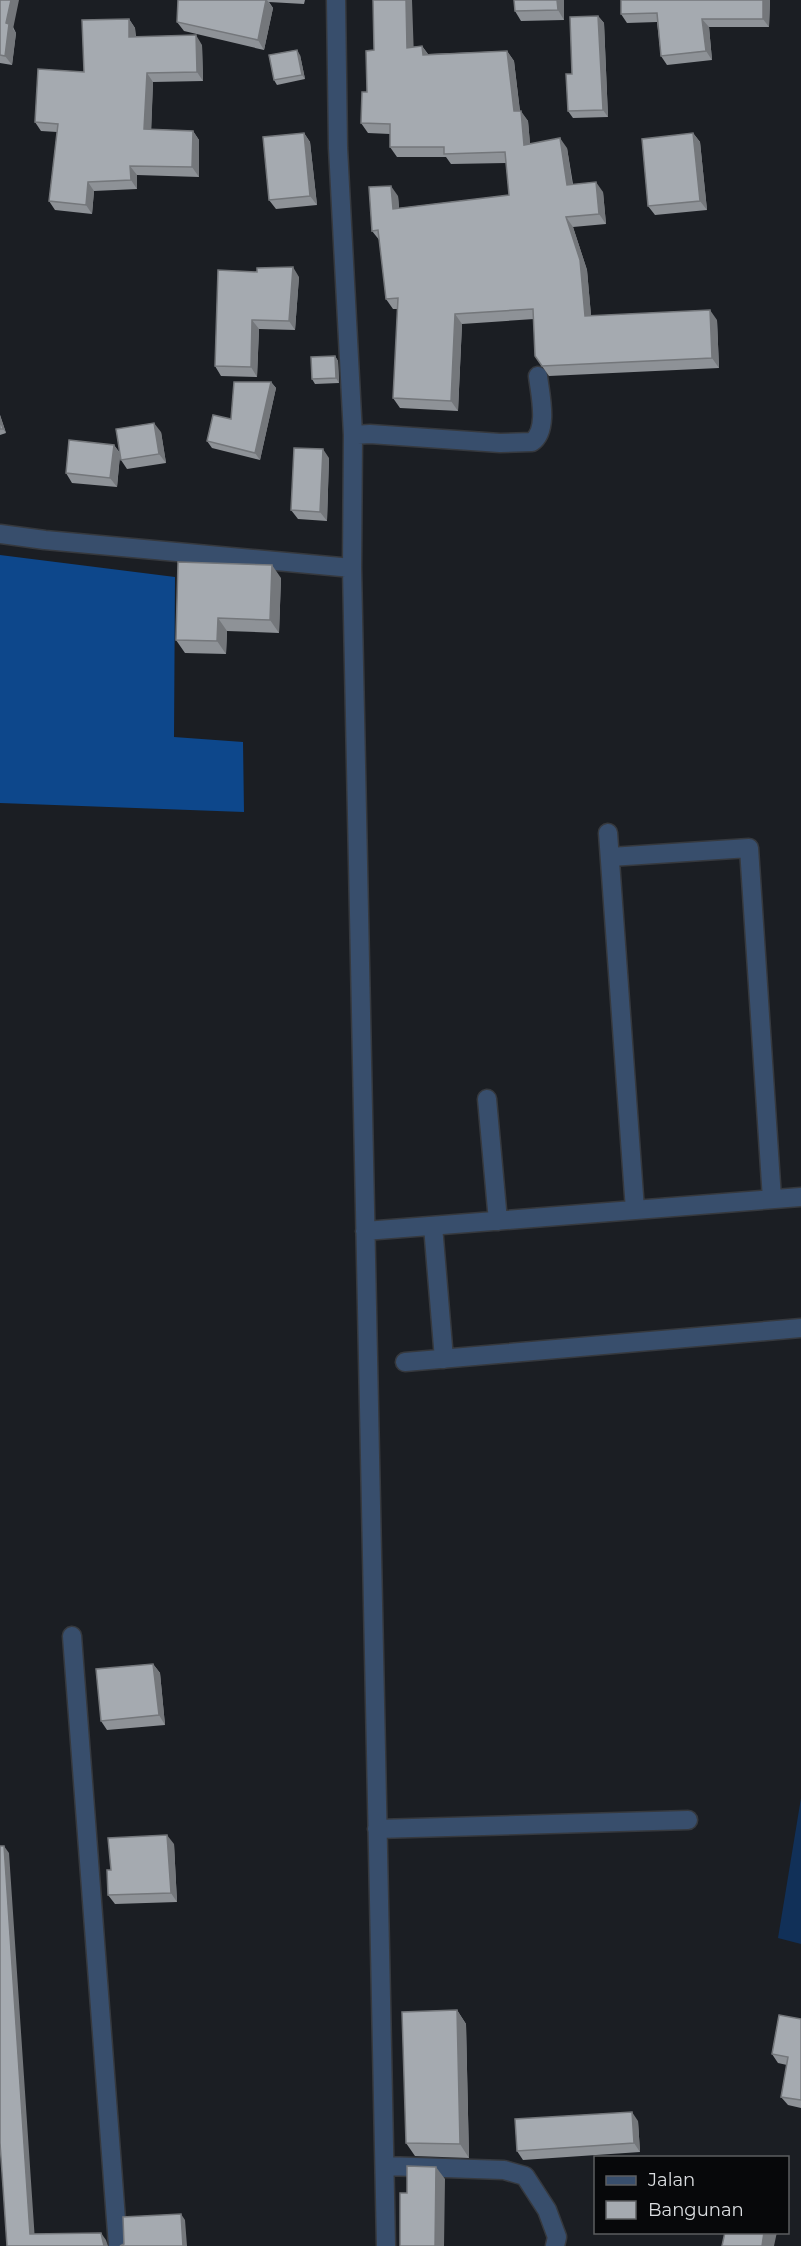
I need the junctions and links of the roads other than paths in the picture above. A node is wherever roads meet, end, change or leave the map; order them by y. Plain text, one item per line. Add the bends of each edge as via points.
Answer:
1 (336, 0) edge
2 (538, 376) edge
3 (353, 435) junction
4 (0, 534) edge
5 (352, 568) junction
6 (608, 833) dead end
7 (610, 857) junction
8 (487, 1099) dead end
9 (801, 1197) edge
10 (772, 1199) junction
11 (635, 1210) junction
12 (498, 1221) junction
13 (433, 1226) junction
14 (365, 1231) junction
15 (801, 1328) edge
16 (444, 1359) junction
17 (405, 1362) dead end
18 (72, 1636) dead end
19 (688, 1820) dead end
20 (376, 1829) junction
21 (385, 2166) junction
22 (118, 2246) edge
23 (386, 2246) edge
24 (555, 2246) edge

1 - 3 street via 338,147
2 - 3 street via 542,425 532,442
3 - 5 street
4 - 5 street
5 - 14 street
6 - 7 street
7 - 10 street via 749,848
7 - 11 street
8 - 12 street
9 - 10 street
10 - 11 street
11 - 12 street
12 - 13 street
13 - 14 street
13 - 16 street
14 - 20 street
15 - 16 street
16 - 17 street
18 - 22 street
19 - 20 street
20 - 21 street
21 - 23 street
21 - 24 street via 504,2170 525,2176 547,2210 557,2237

